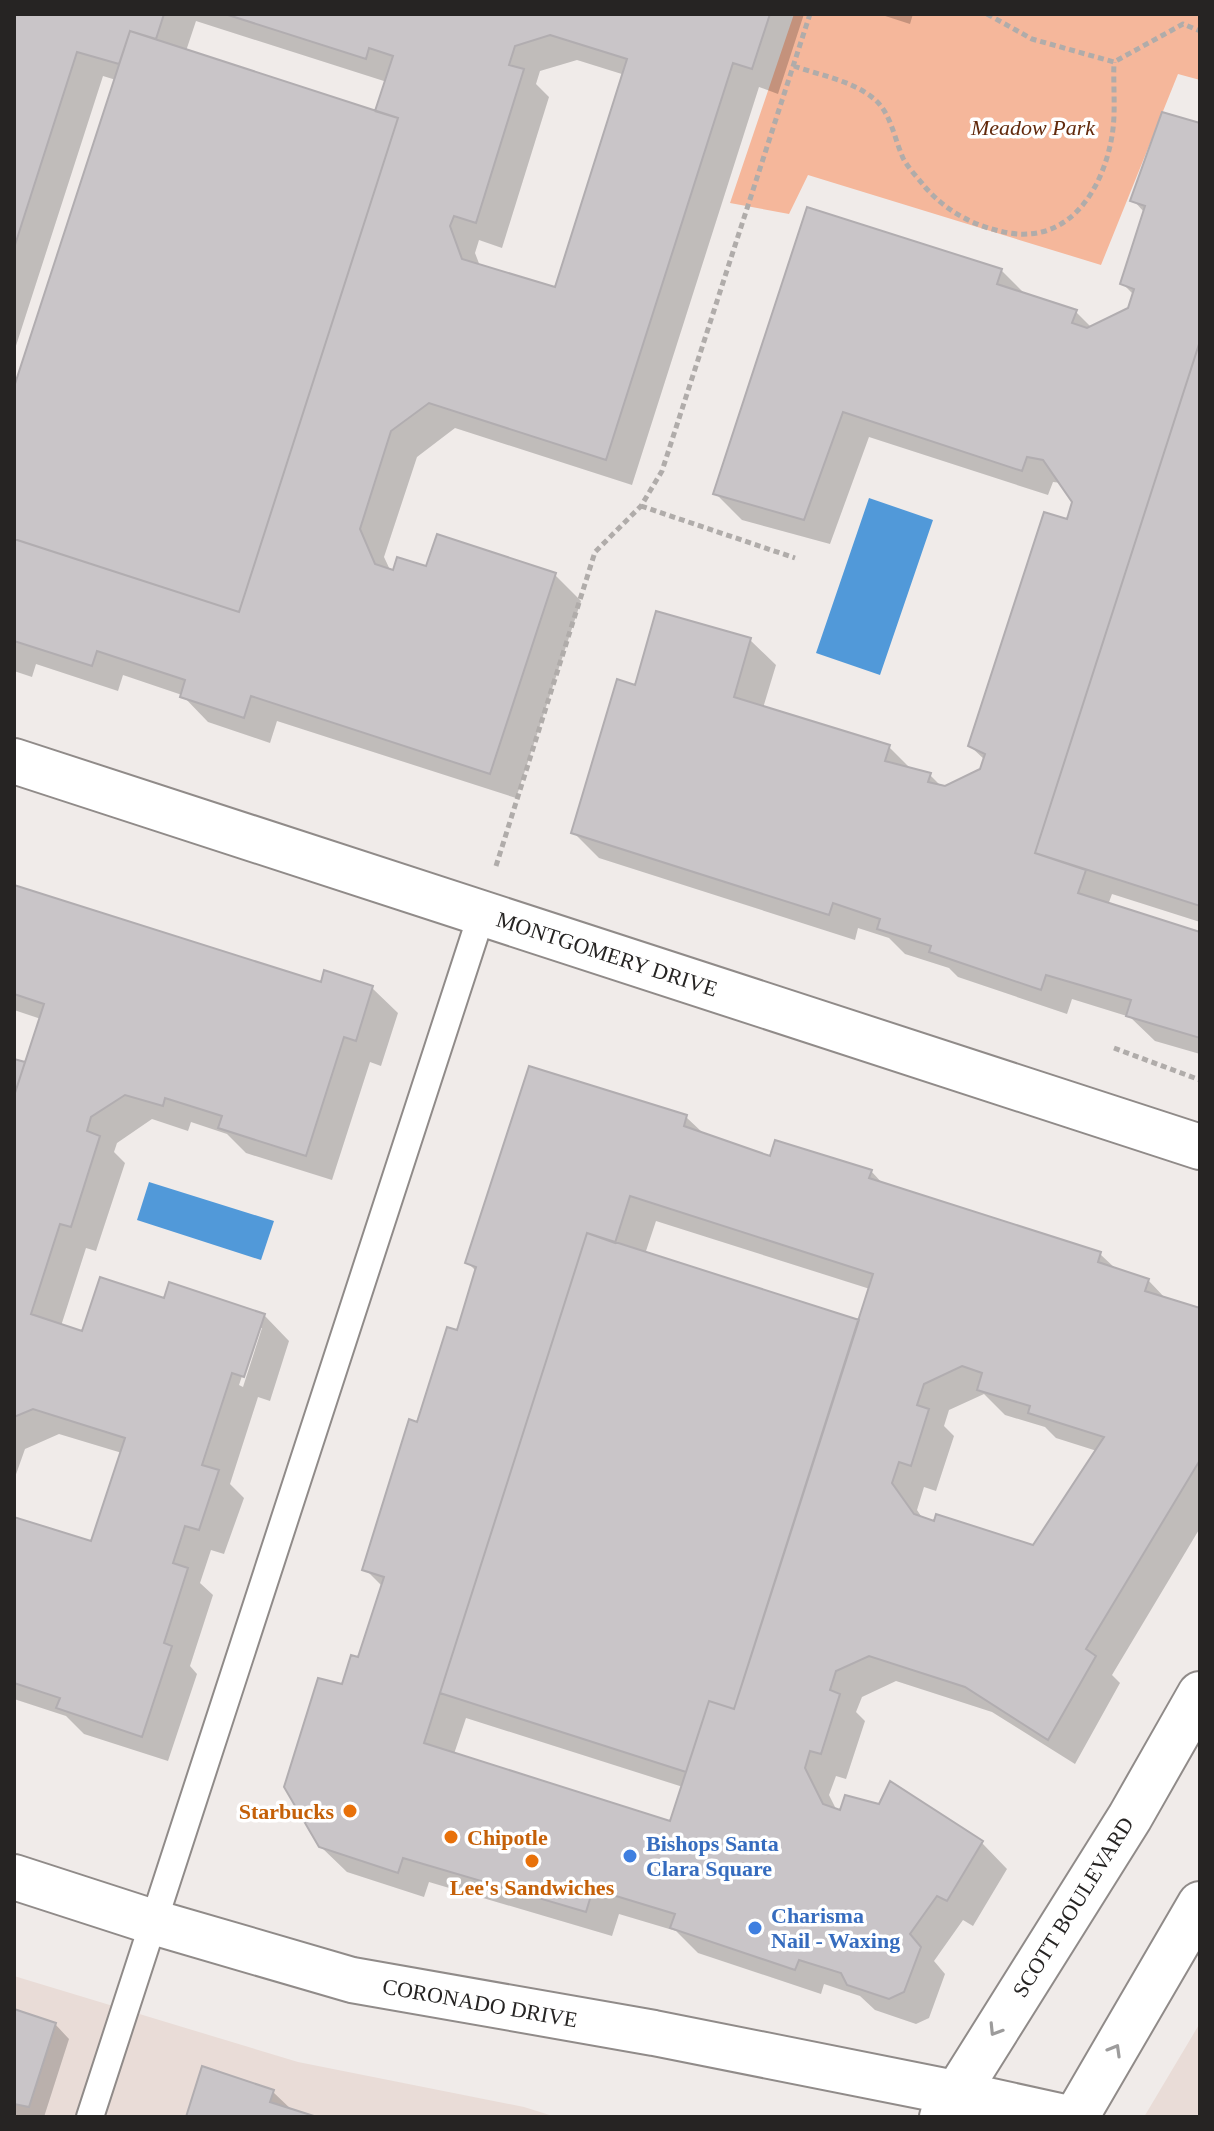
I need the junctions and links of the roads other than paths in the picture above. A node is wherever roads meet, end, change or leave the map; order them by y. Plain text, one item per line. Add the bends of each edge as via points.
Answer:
1 (14, 761) edge
2 (482, 913) junction
3 (1200, 1147) edge
4 (1200, 1694) edge
5 (14, 1877) edge
6 (1200, 1904) edge
7 (153, 1922) junction
8 (949, 2105) edge
9 (90, 2117) edge
10 (1064, 2117) edge
11 (1076, 2117) edge

1 - 2 street, MONTGOMERY DRIVE
2 - 3 street, MONTGOMERY DRIVE
2 - 7 lane
4 -> 8 street, SCOTT BOULEVARD via 1130,1817
5 - 7 street, CORONADO DRIVE
11 -> 6 street
7 - 8 street, CORONADO DRIVE via 352,1980 654,2033
7 - 9 lane
8 - 10 street, CORONADO DRIVE

